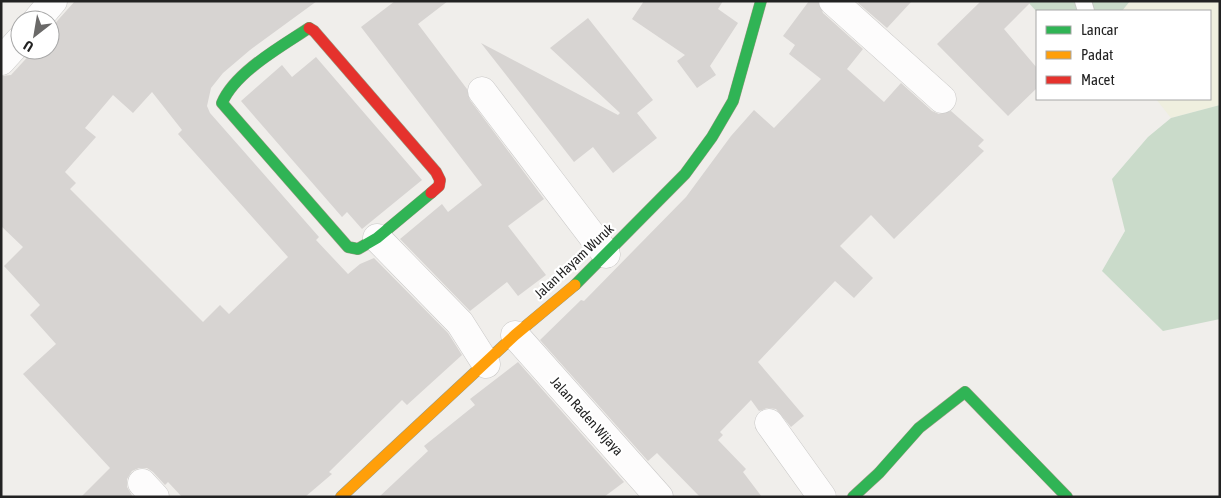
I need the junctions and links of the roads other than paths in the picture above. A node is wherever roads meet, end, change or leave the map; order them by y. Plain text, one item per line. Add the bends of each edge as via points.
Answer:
1 (762, 1) edge
2 (833, 1) edge
3 (10, 51) edge
4 (1, 61) edge
5 (482, 91) dead end
6 (942, 99) dead end
7 (377, 238) junction
8 (606, 254) junction
9 (515, 335) junction
10 (486, 364) junction
11 (769, 423) dead end
12 (341, 497) edge
13 (659, 497) edge
14 (822, 497) edge
15 (853, 497) edge
16 (1067, 497) edge

1 - 8 street, Jalan Hayam Wuruk via 733,101 712,137 686,174
2 - 6 street
3 - 4 street
5 - 8 street
7 - 7 street via 358,249 348,246 222,103 226,93 260,62 309,28 439,176 439,186
7 - 10 street via 460,323
8 - 9 street, Jalan Hayam Wuruk
9 - 10 street, Jalan Hayam Wuruk
9 - 13 street, Jalan Raden Wijaya
10 - 12 street, Jalan Hayam Wuruk
11 - 14 street
15 - 16 street via 919,428 965,392

